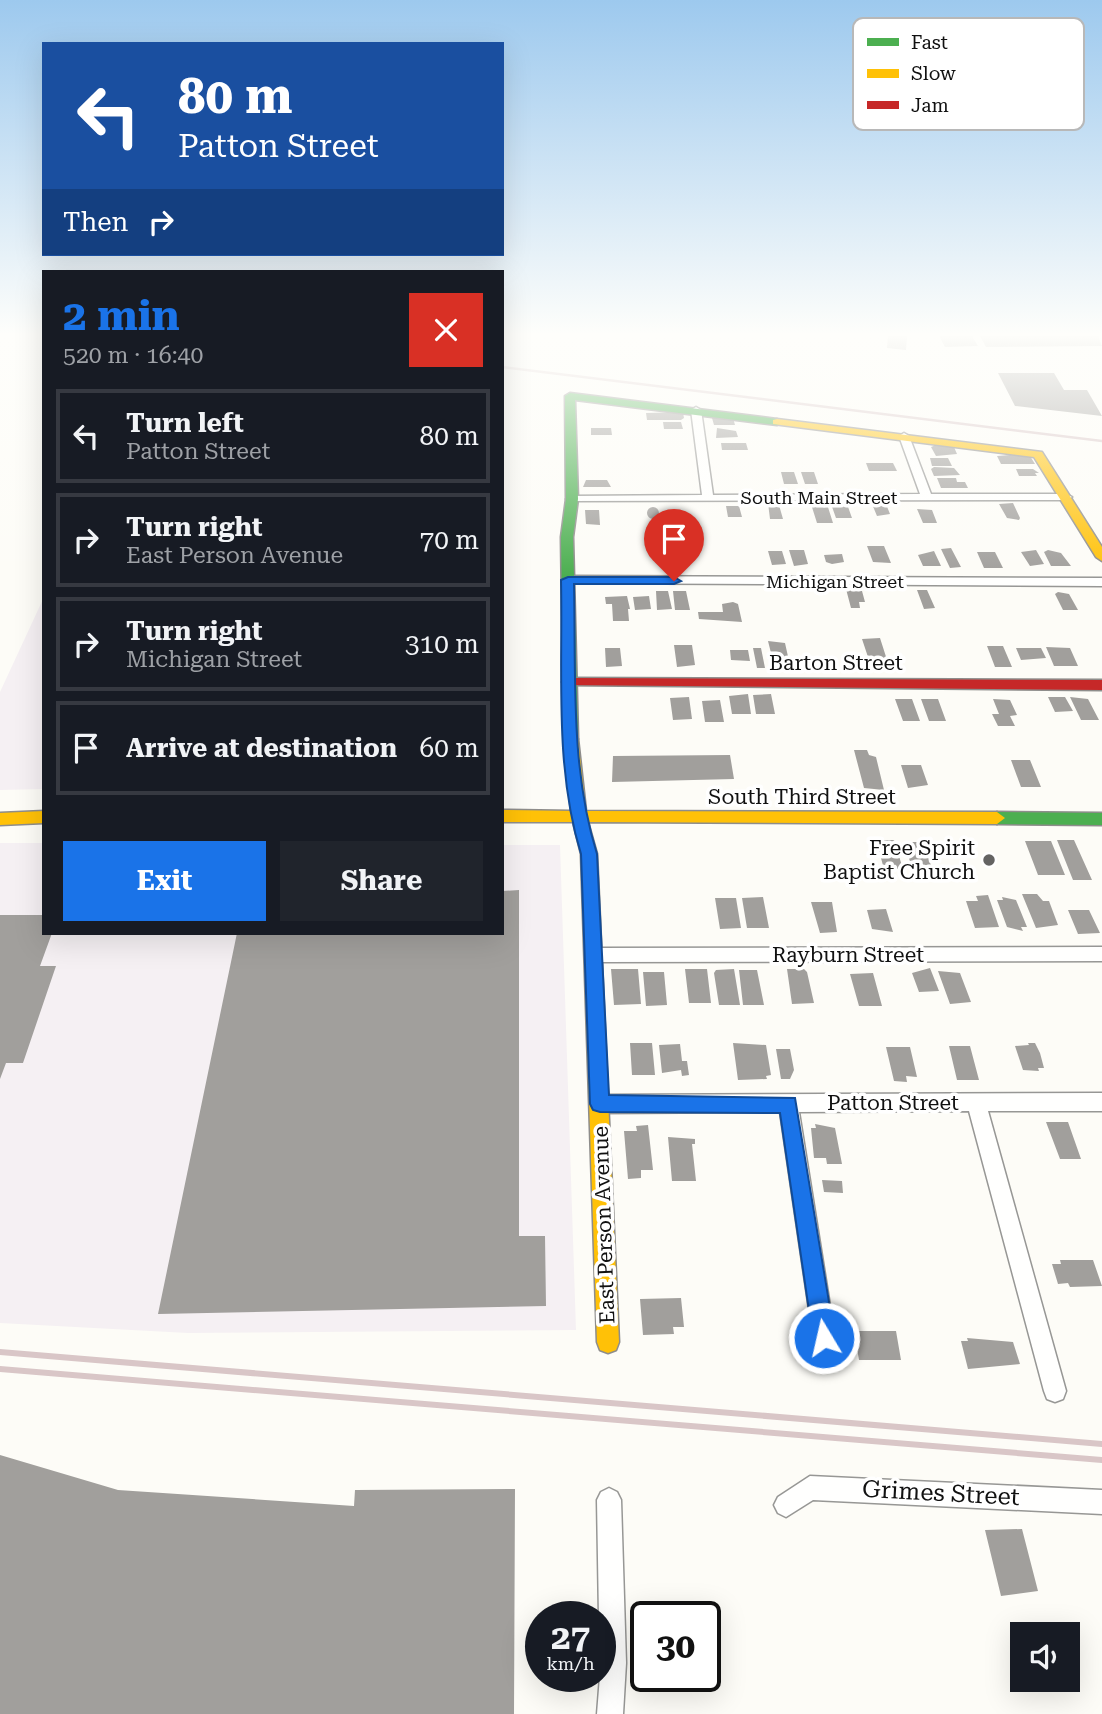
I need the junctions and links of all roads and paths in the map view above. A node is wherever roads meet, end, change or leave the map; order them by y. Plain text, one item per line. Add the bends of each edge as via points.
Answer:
1 (570, 416) edge
2 (697, 416) edge
3 (744, 416) edge
4 (904, 436) junction
5 (708, 497) junction
6 (927, 497) junction
7 (1066, 497) junction
8 (572, 499) junction
9 (1102, 557) edge
10 (568, 580) junction
11 (1102, 582) edge
12 (569, 682) junction
13 (1102, 685) edge
14 (504, 816) edge
15 (42, 817) edge
16 (578, 818) junction
17 (0, 819) edge
18 (1102, 819) edge
19 (1102, 954) edge
20 (594, 955) junction
21 (1102, 1102) edge
22 (976, 1103) junction
23 (600, 1104) junction
24 (788, 1104) junction
25 (824, 1338) dead end
26 (608, 1342) dead end
27 (1055, 1391) dead end
28 (609, 1500) dead end
29 (1102, 1502) edge
30 (786, 1505) dead end
31 (610, 1714) edge

1 - 8 street, East Person Avenue
2 - 5 street
3 - 4 street
4 - 6 street
4 - 7 street via 1038,454
5 - 6 street, South Main Street
5 - 8 street, South Main Street
6 - 7 street, South Main Street
7 - 9 street
8 - 10 street, East Person Avenue
10 - 11 street, Michigan Street
10 - 12 street, East Person Avenue
12 - 13 street, Barton Street
12 - 16 street, East Person Avenue
14 - 16 street, South Third Street
15 - 17 street
16 - 18 street, South Third Street
16 - 20 street, East Person Avenue via 589,854
19 - 20 street, Rayburn Street
20 - 23 street, East Person Avenue
21 - 22 street, Patton Street
22 - 24 street, Patton Street
22 - 27 street
23 - 24 street, Patton Street
23 - 26 street, East Person Avenue
24 - 25 street
28 - 31 street
29 - 30 street, Grimes Street via 810,1488

